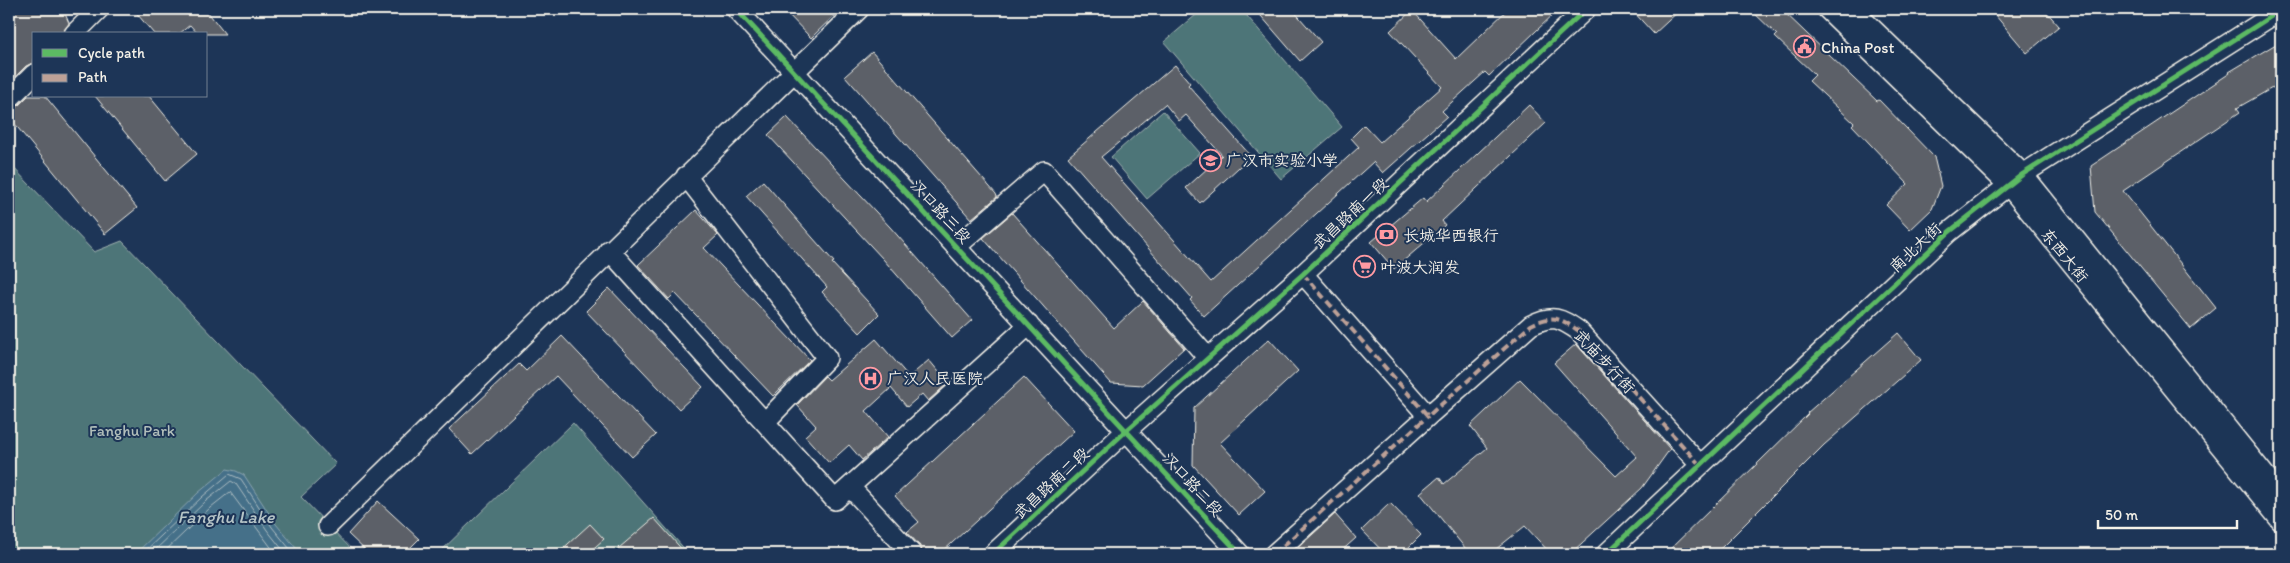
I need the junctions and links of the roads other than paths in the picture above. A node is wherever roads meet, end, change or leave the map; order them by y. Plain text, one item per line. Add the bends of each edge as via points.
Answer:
1 (99, 9) edge
2 (736, 9) edge
3 (859, 9) edge
4 (1586, 9) edge
5 (1827, 9) edge
6 (1852, 9) edge
7 (2281, 10) edge
8 (76, 32) edge
9 (794, 71) junction
10 (32, 76) edge
11 (9, 99) edge
12 (686, 176) junction
13 (2015, 180) junction
14 (956, 246) junction
15 (609, 250) junction
16 (1303, 274) junction
17 (1029, 326) junction
18 (1208, 358) junction
19 (1428, 416) junction
20 (764, 422) junction
21 (1126, 431) junction
22 (1700, 465) junction
23 (850, 487) junction
24 (2281, 495) edge
25 (2281, 521) edge
26 (328, 526) dead end
27 (912, 554) edge
28 (993, 554) edge
29 (1240, 554) edge
30 (1274, 554) edge
31 (1606, 554) edge

1 - 8 street
2 - 9 street, 汉口路三段
3 - 9 street
4 - 16 street, 武昌路南一段
5 - 13 street, 东西大街
6 - 13 street, 东西大街
7 - 13 street, 南北大街
9 - 12 street
9 - 14 street, 汉口路三段
10 - 11 street
12 - 15 street
12 - 20 street via 827,358
13 - 22 street, 南北大街 via 1949,232
13 - 24 street, 东西大街
13 - 25 street, 东西大街
14 - 17 street, 汉口路三段
14 - 18 street via 1044,171
15 - 20 street
15 - 26 street
16 - 18 street, 武昌路南一段
16 - 19 street
17 - 21 street, 汉口路三段
17 - 23 street
18 - 21 street, 武昌路南一段
19 - 22 street, 武庙步行街 via 1531,325 1546,318 1563,320 1579,331
19 - 30 street, 武庙步行街
20 - 23 street via 835,500
21 - 28 street, 武昌路南二段
21 - 29 street, 汉口路二段
22 - 31 street, 南北大街
23 - 27 street

